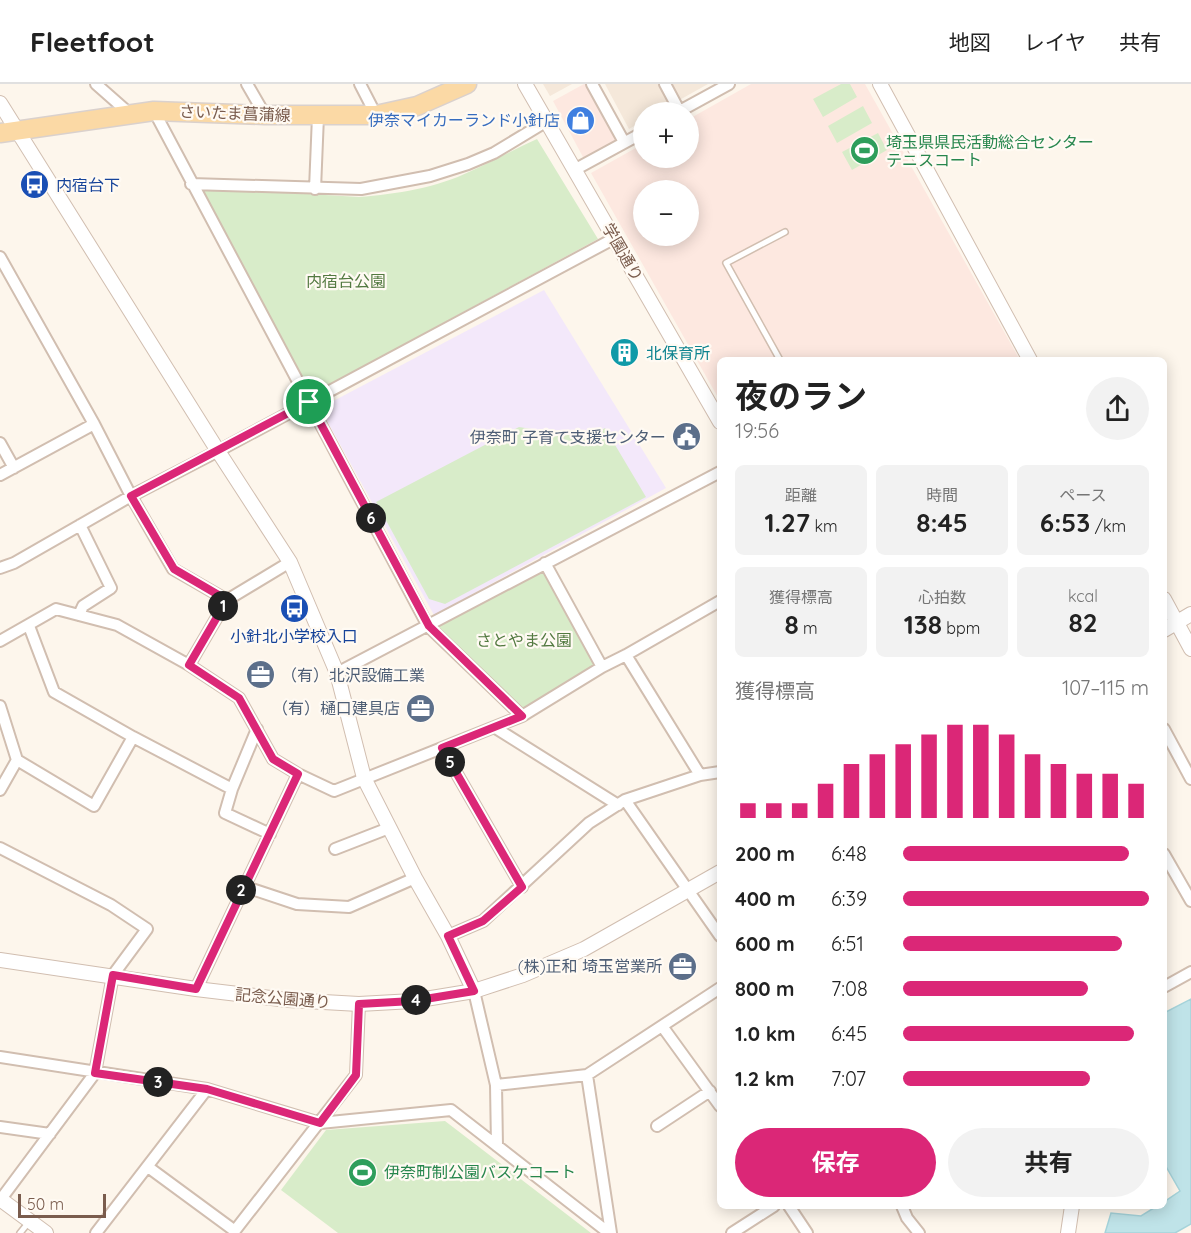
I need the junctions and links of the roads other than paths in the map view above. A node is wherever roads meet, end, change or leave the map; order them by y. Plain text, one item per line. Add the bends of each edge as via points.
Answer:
1 (96, 84) edge
2 (247, 84) edge
3 (360, 84) edge
4 (467, 84) edge
5 (525, 84) edge
6 (592, 84) edge
7 (665, 84) edge
8 (729, 84) edge
9 (880, 84) edge
10 (674, 102) edge
11 (697, 102) edge
12 (0, 103) edge
13 (154, 111) junction
14 (130, 114) junction
15 (265, 115) junction
16 (376, 115) junction
17 (318, 116) junction
18 (547, 121) junction
19 (8, 131) edge
20 (633, 138) edge
21 (624, 142) junction
22 (576, 169) junction
23 (191, 184) junction
24 (315, 189) junction
25 (785, 232) dead end
26 (615, 238) junction
27 (0, 257) edge
28 (778, 357) edge
29 (1028, 357) edge
30 (309, 402) junction
31 (717, 417) edge
32 (94, 424) junction
33 (0, 443) edge
34 (218, 451) junction
35 (14, 468) junction
36 (717, 474) edge
37 (0, 475) edge
38 (131, 496) junction
39 (80, 525) junction
40 (290, 562) junction
41 (545, 563) junction
42 (0, 568) edge
43 (227, 600) junction
44 (717, 603) edge
45 (1167, 605) edge
46 (1191, 614) edge
47 (80, 615) junction
48 (1177, 623) junction
49 (28, 626) junction
50 (429, 626) junction
51 (1167, 628) edge
52 (0, 641) edge
53 (1191, 649) edge
54 (626, 655) junction
55 (189, 665) junction
56 (602, 667) junction
57 (337, 673) junction
58 (0, 706) edge
59 (522, 716) junction
60 (494, 727) junction
61 (257, 729) junction
62 (1167, 735) edge
63 (133, 737) junction
64 (442, 748) junction
65 (17, 760) junction
66 (717, 772) edge
67 (298, 774) junction
68 (700, 775) junction
69 (364, 778) junction
70 (1191, 779) edge
71 (2, 784) edge
72 (232, 789) junction
73 (622, 802) junction
74 (389, 828) junction
75 (270, 834) junction
76 (0, 848) edge
77 (335, 849) dead end
78 (1167, 859) edge
79 (717, 874) edge
80 (1191, 876) edge
81 (415, 878) junction
82 (1180, 882) junction
83 (243, 886) junction
84 (522, 887) junction
85 (689, 889) junction
86 (1191, 902) edge
87 (717, 931) edge
88 (448, 936) junction
89 (0, 960) edge
90 (1191, 972) edge
91 (113, 975) junction
92 (1167, 984) edge
93 (196, 989) junction
94 (717, 990) edge
95 (474, 991) junction
96 (359, 1004) junction
97 (662, 1026) junction
98 (0, 1057) edge
99 (95, 1073) junction
100 (587, 1075) junction
101 (496, 1085) junction
102 (207, 1089) junction
103 (710, 1091) junction
104 (717, 1102) edge
105 (320, 1123) junction
106 (657, 1126) dead end
107 (0, 1127) edge
108 (50, 1134) junction
109 (497, 1146) junction
110 (148, 1167) junction
111 (1, 1199) edge
112 (769, 1209) edge
113 (791, 1209) edge
114 (904, 1209) edge
115 (1072, 1209) edge
116 (30, 1220) junction
117 (234, 1232) edge
118 (20, 1233) edge
119 (46, 1233) edge
120 (96, 1233) edge
121 (610, 1233) edge
122 (732, 1233) edge
123 (807, 1233) edge
124 (919, 1233) edge
125 (1068, 1233) edge

1 - 14 street
2 - 15 street
3 - 16 street
4 - 16 main road, さいたま菖蒲線 via 417,106
5 - 18 street, 学園通り
6 - 21 street
7 - 10 street
8 - 11 street
9 - 29 street
12 - 19 street
13 - 14 main road, さいたま菖蒲線
13 - 15 main road, さいたま菖蒲線
13 - 23 street
14 - 19 main road, さいたま菖蒲線
15 - 17 main road, さいたま菖蒲線
16 - 17 main road, さいたま菖蒲線
17 - 24 street
18 - 22 street, 学園通り
18 - 24 street via 494,153 430,176 361,189
19 - 34 street
20 - 21 street
21 - 22 street
22 - 26 street, 学園通り
23 - 24 street
23 - 30 street
25 - 28 lane via 726,263
26 - 30 street
26 - 31 street, 学園通り
27 - 32 street
30 - 34 street
30 - 50 street
32 - 35 street
32 - 38 street
33 - 35 street
34 - 38 street
34 - 40 street
35 - 37 street
36 - 41 street
38 - 39 street
38 - 43 street via 174,569
39 - 42 street
39 - 47 street via 111,588 83,606
40 - 43 street
40 - 57 street
41 - 50 street
41 - 56 street
43 - 55 street
44 - 54 street
45 - 48 street
46 - 48 street
47 - 49 street via 56,609
47 - 55 street via 117,625
48 - 51 street
48 - 53 street
49 - 52 street
49 - 63 street via 54,692
50 - 57 street
50 - 59 street
54 - 56 street
54 - 68 street
55 - 61 street via 239,698
56 - 59 street
57 - 69 street
58 - 65 street
59 - 60 street
60 - 64 street
60 - 73 street
61 - 67 street via 273,759
61 - 72 street
62 - 70 street
63 - 65 street via 94,806
63 - 72 street
64 - 69 street
64 - 84 street
65 - 71 street
66 - 68 street
67 - 69 street via 334,791
67 - 75 street
68 - 73 street
69 - 74 street
72 - 75 street via 225,813
73 - 84 street via 589,824
73 - 85 street
74 - 77 street
74 - 81 street
75 - 83 street
76 - 91 street via 111,905 147,929
78 - 82 street
79 - 85 street, 記念公園通り
80 - 82 street
81 - 83 street via 350,907 297,904
81 - 88 street
82 - 86 street
83 - 93 street
84 - 88 street via 483,921
85 - 87 street
85 - 95 street, 記念公園通り via 584,949
88 - 95 street
89 - 91 street, 記念公園通り
90 - 92 street
91 - 93 street, 記念公園通り
91 - 99 street
93 - 96 street, 記念公園通り
94 - 97 street
95 - 96 street, 記念公園通り via 413,1001
95 - 101 street
96 - 105 street via 356,1075
97 - 100 street
97 - 103 street
98 - 99 street
99 - 102 street
99 - 108 street
100 - 101 street
100 - 121 street
101 - 109 street
102 - 105 street
102 - 110 street
103 - 104 street
103 - 106 street
105 - 109 street via 451,1110
105 - 117 street
107 - 108 street
108 - 111 street
109 - 121 street
110 - 117 street
110 - 120 street
111 - 116 street
112 - 122 street
113 - 123 street
114 - 124 street
115 - 125 street
116 - 118 lane
116 - 119 street

